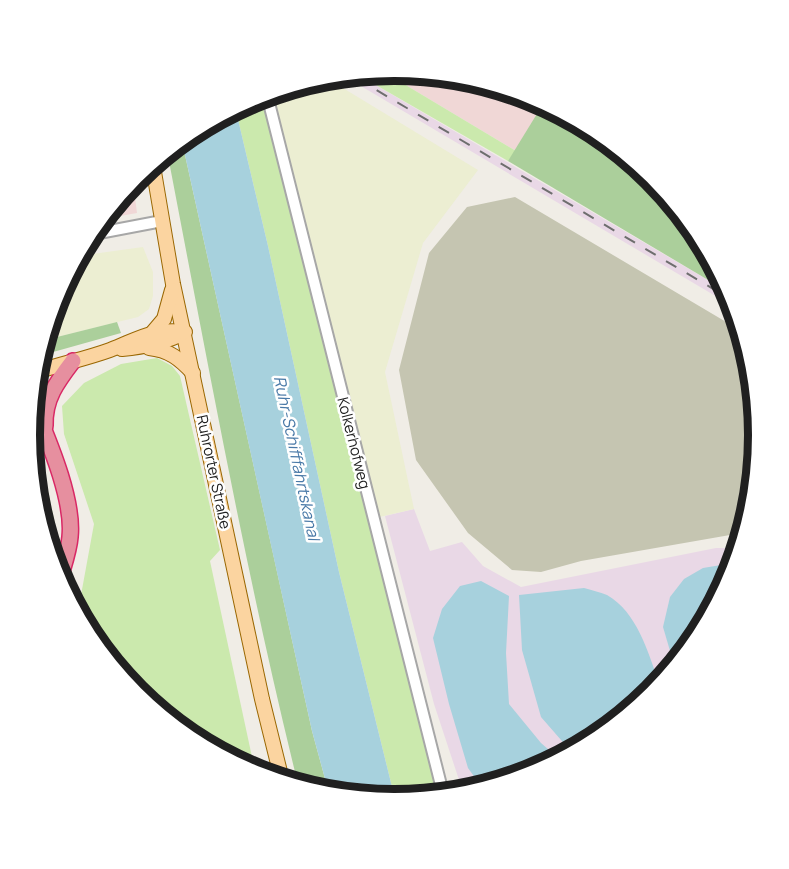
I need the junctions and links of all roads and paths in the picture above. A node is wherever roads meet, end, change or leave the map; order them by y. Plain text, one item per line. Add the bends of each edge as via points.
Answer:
1 (269, 103) edge
2 (154, 174) edge
3 (162, 221) junction
4 (104, 232) edge
5 (173, 284) junction
6 (153, 332) junction
7 (185, 333) junction
8 (141, 348) junction
9 (108, 351) junction
10 (73, 361) junction
11 (46, 369) edge
12 (193, 373) junction
13 (41, 422) edge
14 (46, 435) junction
15 (40, 444) edge
16 (59, 548) edge
17 (64, 562) edge
18 (279, 769) edge
19 (441, 785) edge

1 - 19 street, Kolkerhofweg
2 - 3 main road, Ruhrorter Straße
3 - 4 street
3 - 5 main road, Ruhrorter Straße
5 - 6 main road via 164,319
5 - 7 main road, Ruhrorter Straße
6 - 7 main road
6 - 9 main road
7 - 8 main road
7 - 12 main road, Ruhrorter Straße
8 - 9 main road
8 - 12 main road via 169,352
9 - 10 main road
10 - 11 main road
10 - 14 highway via 51,391 45,415
12 - 18 main road, Ruhrorter Straße
13 - 14 highway
14 - 17 highway via 70,522
15 - 16 highway via 51,468 62,517

